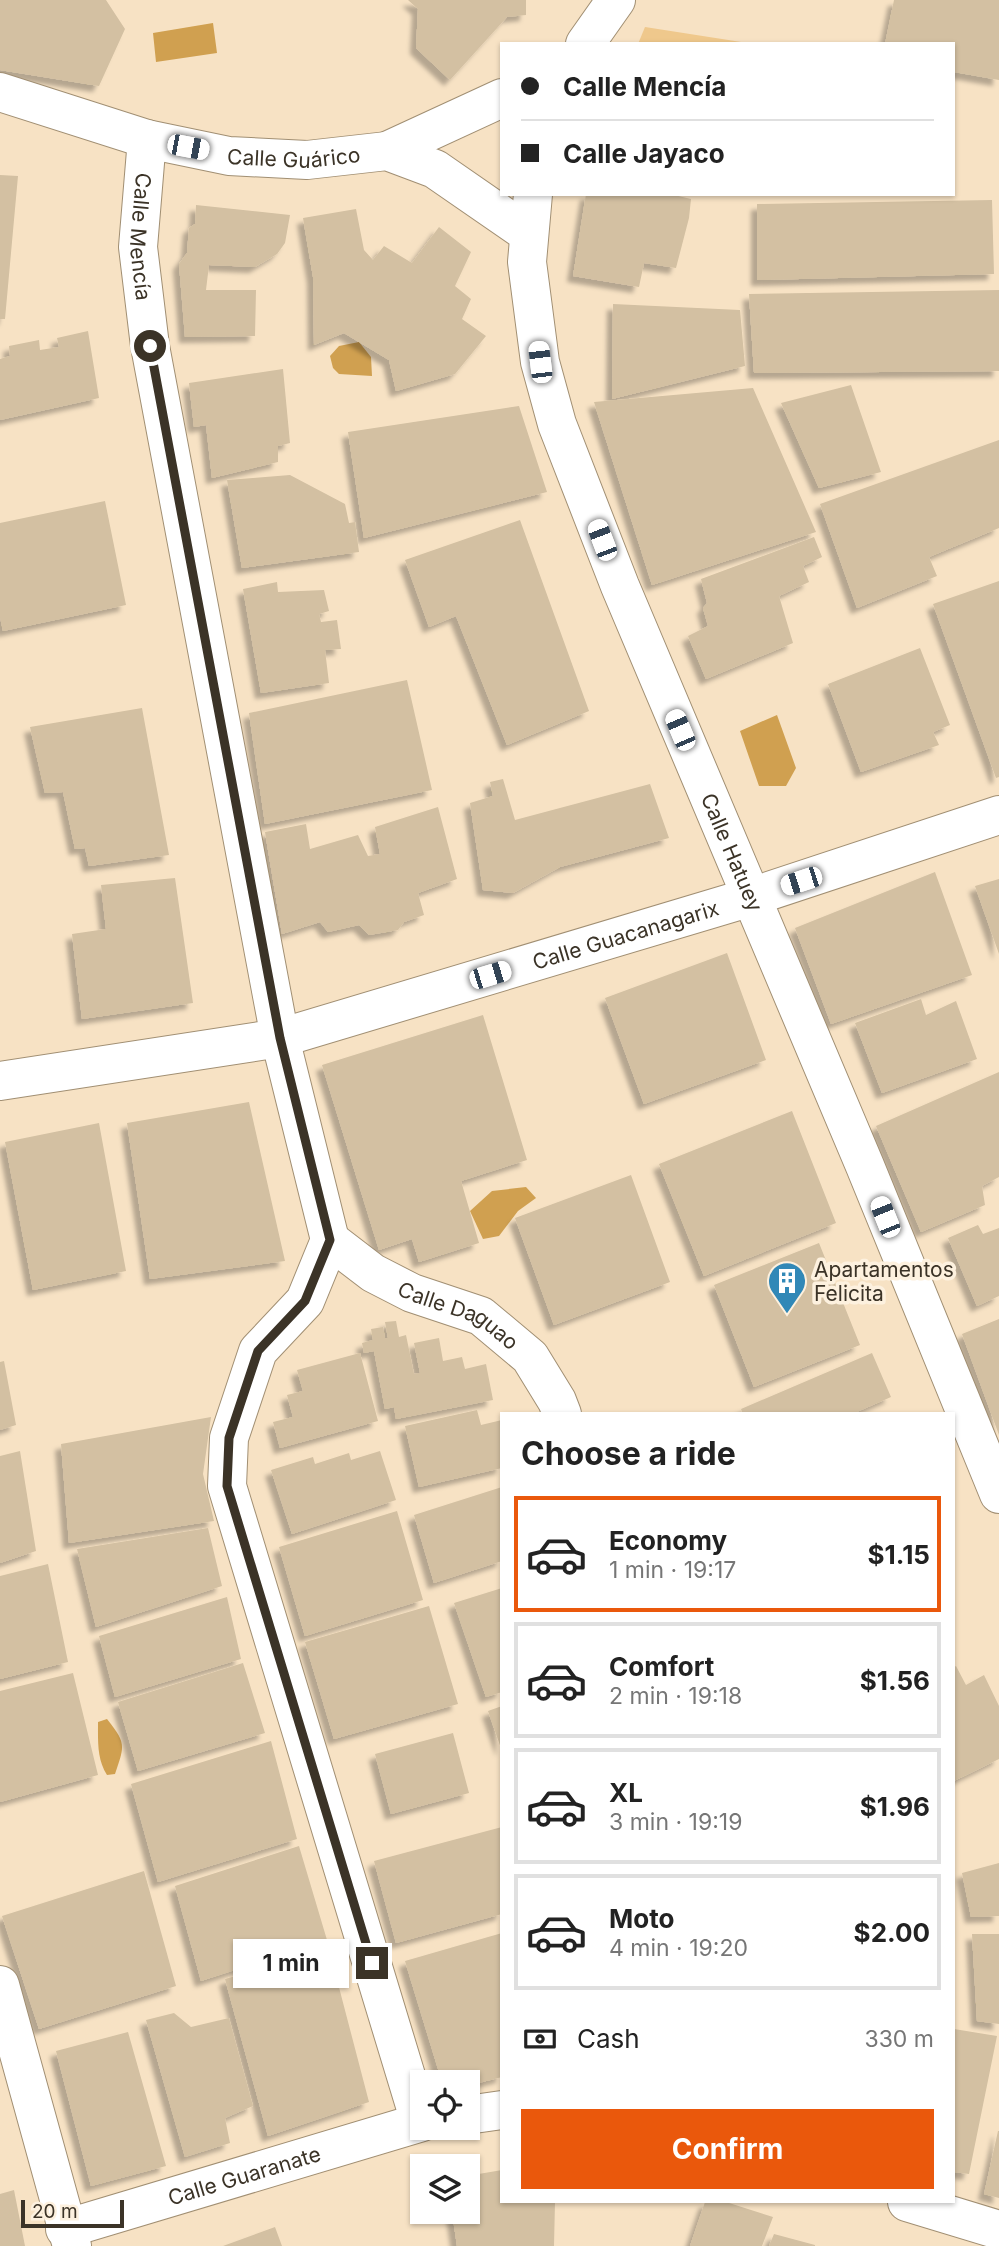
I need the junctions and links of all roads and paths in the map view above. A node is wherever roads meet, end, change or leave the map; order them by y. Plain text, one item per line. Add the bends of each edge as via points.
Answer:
1 (616, 0) edge
2 (586, 42) edge
3 (0, 92) edge
4 (500, 99) edge
5 (147, 139) junction
6 (387, 151) junction
7 (533, 196) edge
8 (529, 234) junction
9 (999, 815) edge
10 (751, 897) junction
11 (280, 1038) junction
12 (0, 1081) edge
13 (330, 1240) junction
14 (561, 1412) edge
15 (999, 1494) edge
16 (0, 1985) edge
17 (410, 2086) edge
18 (500, 2110) edge
19 (480, 2113) edge
20 (410, 2126) edge
21 (910, 2203) edge
22 (999, 2230) edge
23 (69, 2237) edge

1 - 2 street
3 - 5 street, Calle Guárico
4 - 6 street, Calle Guárico
5 - 6 street, Calle Guárico via 229,156 307,159
5 - 11 street, Calle Mencía via 138,247 150,346
6 - 8 street, Calle Guárico via 435,169
7 - 8 street, Calle Hatuey
8 - 10 street, Calle Hatuey via 527,262 540,362 557,424
9 - 10 street, Calle Guacanagarix
10 - 11 street, Calle Guacanagarix
10 - 15 street, Calle Hatuey
11 - 12 street, Calle Guacanagarix
11 - 13 street, Calle Mencía
13 - 14 street, Calle Daguao via 373,1273 412,1293 481,1316 530,1357
13 - 17 street via 305,1301 258,1351 229,1438 227,1486
16 - 23 street
18 - 19 street
20 - 23 street, Calle Guaranate
21 - 22 street

